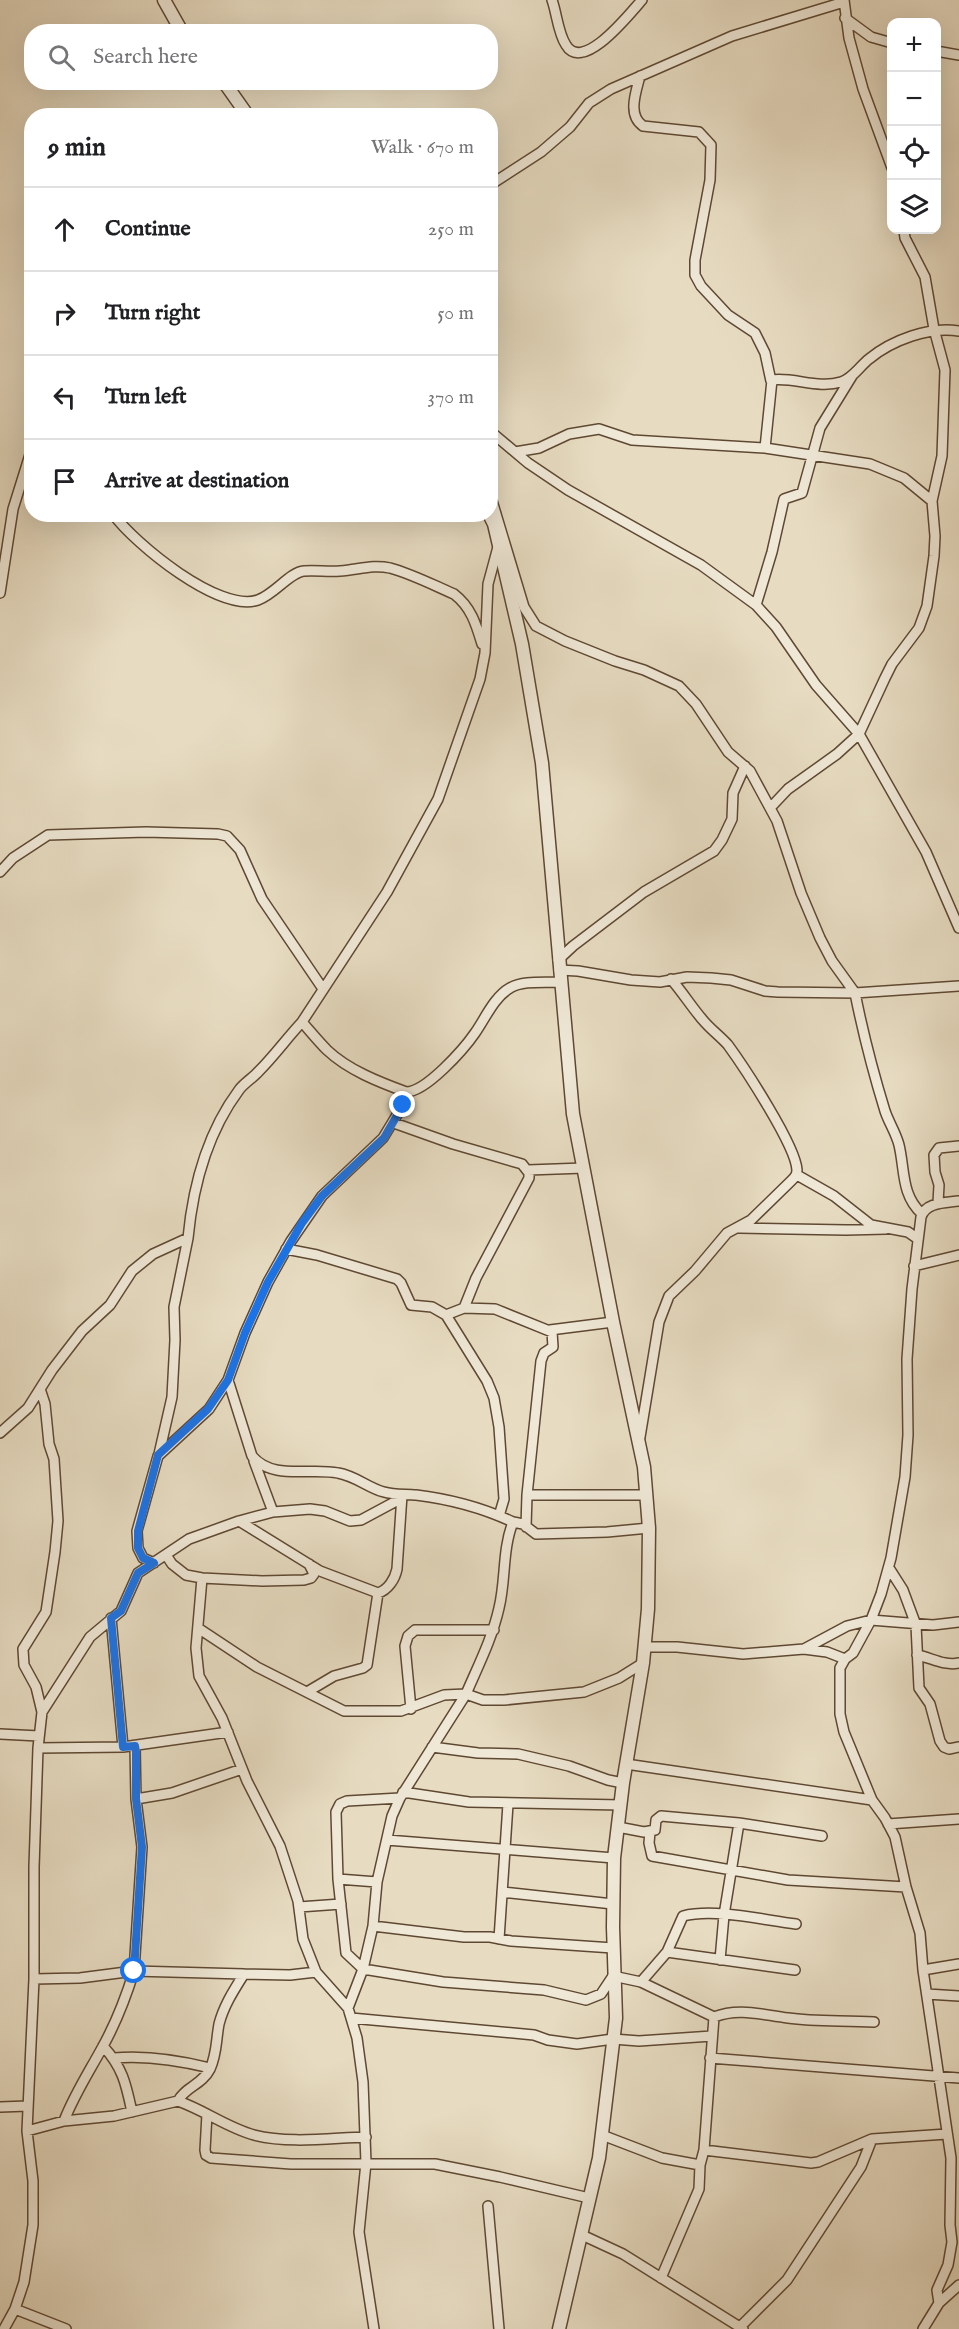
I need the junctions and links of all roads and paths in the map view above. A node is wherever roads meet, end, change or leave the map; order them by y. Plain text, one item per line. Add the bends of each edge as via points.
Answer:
1 (552, 0) edge
2 (642, 0) edge
3 (844, 1) edge
4 (165, 2) edge
5 (845, 18) junction
6 (177, 24) edge
7 (887, 43) edge
8 (941, 52) edge
9 (959, 55) edge
10 (640, 76) junction
11 (230, 90) edge
12 (242, 108) edge
13 (887, 155) edge
14 (498, 180) edge
15 (905, 234) edge
16 (934, 330) junction
17 (959, 331) edge
18 (853, 375) junction
19 (771, 381) junction
20 (498, 438) edge
21 (765, 448) junction
22 (515, 452) junction
23 (811, 455) junction
24 (24, 474) edge
25 (932, 501) junction
26 (498, 521) edge
27 (121, 522) edge
28 (493, 522) edge
29 (498, 547) junction
30 (0, 593) edge
31 (756, 605) junction
32 (485, 653) junction
33 (859, 735) junction
34 (745, 766) junction
35 (771, 807) junction
36 (0, 872) edge
37 (959, 928) edge
38 (559, 970) junction
39 (671, 979) junction
40 (959, 986) edge
41 (323, 989) junction
42 (855, 993) junction
43 (302, 1022) junction
44 (406, 1092) junction
45 (394, 1123) junction
46 (959, 1146) edge
47 (584, 1168) junction
48 (528, 1170) junction
49 (797, 1175) junction
50 (959, 1201) edge
51 (938, 1203) junction
52 (922, 1214) junction
53 (734, 1228) junction
54 (886, 1229) junction
55 (188, 1238) junction
56 (918, 1239) junction
57 (286, 1249) junction
58 (959, 1256) edge
59 (914, 1266) junction
60 (465, 1308) junction
61 (446, 1315) junction
62 (613, 1322) junction
63 (550, 1330) junction
64 (228, 1380) junction
65 (40, 1389) junction
66 (0, 1433) edge
67 (639, 1445) junction
68 (158, 1455) junction
69 (252, 1456) junction
70 (526, 1495) junction
71 (646, 1495) junction
72 (402, 1496) junction
73 (273, 1512) junction
74 (499, 1516) junction
75 (238, 1521) junction
76 (513, 1522) junction
77 (526, 1527) junction
78 (649, 1528) junction
79 (166, 1555) junction
80 (154, 1563) junction
81 (309, 1564) junction
82 (889, 1568) junction
83 (202, 1578) junction
84 (378, 1593) junction
85 (111, 1618) junction
86 (871, 1620) junction
87 (959, 1622) edge
88 (916, 1625) junction
89 (198, 1628) junction
90 (494, 1630) junction
91 (645, 1647) junction
92 (804, 1649) junction
93 (917, 1655) junction
94 (845, 1659) junction
95 (644, 1663) junction
96 (959, 1663) edge
97 (308, 1692) junction
98 (466, 1694) junction
99 (411, 1709) junction
100 (42, 1712) junction
101 (228, 1731) junction
102 (0, 1734) edge
103 (39, 1736) junction
104 (135, 1746) junction
105 (123, 1747) junction
106 (432, 1747) junction
107 (959, 1747) edge
108 (38, 1748) junction
109 (626, 1764) junction
110 (242, 1769) junction
111 (623, 1783) junction
112 (402, 1795) junction
113 (136, 1799) junction
114 (872, 1800) junction
115 (508, 1804) junction
116 (621, 1805) junction
117 (959, 1819) edge
118 (739, 1823) junction
119 (888, 1824) junction
120 (618, 1827) junction
121 (650, 1832) junction
122 (822, 1836) dead end
123 (387, 1840) junction
124 (506, 1849) junction
125 (614, 1858) junction
126 (732, 1869) junction
127 (339, 1879) junction
128 (377, 1882) junction
129 (906, 1887) junction
130 (502, 1892) junction
131 (341, 1904) junction
132 (613, 1905) junction
133 (299, 1907) junction
134 (724, 1915) junction
135 (796, 1924) dead end
136 (373, 1926) junction
137 (499, 1939) junction
138 (613, 1948) junction
139 (667, 1952) junction
140 (720, 1960) junction
141 (959, 1964) edge
142 (363, 1969) junction
143 (795, 1970) dead end
144 (923, 1970) junction
145 (134, 1971) junction
146 (316, 1972) junction
147 (244, 1974) junction
148 (614, 1976) junction
149 (34, 1979) junction
150 (641, 1983) junction
151 (927, 1994) junction
152 (959, 1996) edge
153 (350, 2013) junction
154 (714, 2017) junction
155 (874, 2022) dead end
156 (712, 2036) junction
157 (613, 2039) junction
158 (103, 2046) junction
159 (114, 2058) junction
160 (710, 2058) junction
161 (210, 2068) junction
162 (940, 2078) junction
163 (959, 2078) edge
164 (178, 2101) junction
165 (28, 2106) junction
166 (0, 2107) edge
167 (132, 2112) junction
168 (207, 2114) junction
169 (64, 2121) junction
170 (27, 2131) junction
171 (947, 2134) junction
172 (602, 2135) junction
173 (366, 2137) junction
174 (872, 2139) junction
175 (704, 2150) junction
176 (955, 2158) edge
177 (366, 2163) junction
178 (700, 2165) junction
179 (589, 2198) junction
180 (488, 2206) dead end
181 (582, 2235) junction
182 (661, 2278) junction
183 (959, 2285) edge
184 (939, 2303) junction
185 (15, 2309) junction
186 (742, 2328) edge
187 (4, 2329) edge
188 (66, 2329) edge
189 (374, 2329) edge
190 (499, 2329) edge
191 (559, 2329) edge
192 (923, 2329) edge

1 - 2 street via 566,46 581,53 599,45
3 - 5 street
3 - 10 street via 732,36
4 - 6 street
5 - 7 street via 871,37
5 - 13 street via 863,89
8 - 9 street
10 - 14 street via 598,96 541,152
10 - 19 street via 634,111 637,121 643,126 699,132 711,145 711,180 695,275 700,286 729,315 755,333 765,352
11 - 12 street
15 - 16 street via 925,276
16 - 17 street
16 - 18 street via 875,354
16 - 25 street via 945,370 945,398 942,456
18 - 19 street via 842,382 829,383
18 - 23 street via 820,428
19 - 21 street
20 - 22 street
21 - 22 street via 632,440 599,429 569,434 539,448
21 - 23 street
22 - 31 street via 568,490 701,565
23 - 25 street via 870,464 897,474
23 - 31 street via 802,493 784,499
24 - 30 street via 13,509
25 - 33 street via 935,546 927,606 919,628 888,671
26 - 34 street via 524,607 536,626 679,686 728,752
27 - 32 street via 193,583 244,601 263,598 300,571 369,566 397,571 462,600 476,623
28 - 29 street
29 - 32 street via 488,584
29 - 38 street via 522,644 542,763
31 - 33 street
32 - 41 street via 480,679 438,799 387,892
33 - 35 street via 788,789
33 - 37 street via 926,852
34 - 35 street
34 - 38 street via 734,788 732,819 714,851 644,892 582,939
35 - 42 street via 820,938
36 - 41 street via 13,858 48,835 146,832 226,836 240,850 262,899
38 - 39 street via 631,980
38 - 44 street via 501,995 474,1035 434,1078 421,1088
38 - 47 street via 573,1114
39 - 42 street via 731,980 778,993
39 - 49 street via 740,1063 788,1145
40 - 42 street
41 - 43 street
42 - 52 street via 886,1114 899,1146 906,1190
43 - 44 street via 342,1062
43 - 55 street via 240,1089 220,1122 199,1173
44 - 45 street
45 - 48 street via 522,1164
45 - 57 street via 384,1138 322,1196
46 - 51 street via 939,1148 934,1155
47 - 48 street
47 - 62 street
48 - 60 street via 529,1178 476,1278
49 - 53 street via 751,1220
49 - 54 street via 834,1196 871,1225
50 - 51 street
51 - 52 street
52 - 56 street
53 - 54 street
53 - 67 street via 669,1296 659,1322
54 - 56 street via 908,1232
55 - 65 street via 153,1254 132,1271 110,1305 82,1331
55 - 68 street via 174,1307 172,1397
56 - 59 street
57 - 61 street via 396,1279 411,1305 432,1307
57 - 64 street via 245,1333
58 - 59 street
59 - 82 street via 907,1359 905,1477
60 - 61 street
60 - 63 street via 495,1309
61 - 74 street via 494,1398 504,1499
62 - 63 street
62 - 67 street
63 - 70 street via 553,1347 541,1360
64 - 68 street via 208,1409
64 - 69 street
65 - 66 street via 28,1408
65 - 100 street via 54,1460 57,1535 46,1612 23,1649 24,1665 36,1687
67 - 71 street
68 - 80 street via 138,1531 138,1548 143,1558
69 - 72 street via 267,1468 337,1472 382,1492
69 - 73 street
70 - 71 street
70 - 77 street
71 - 78 street
72 - 73 street via 355,1521 310,1509
72 - 74 street via 457,1502
72 - 84 street via 396,1576 385,1591
73 - 75 street
74 - 76 street
75 - 79 street via 189,1539
75 - 81 street
76 - 77 street
76 - 90 street
77 - 78 street via 536,1534
78 - 91 street
79 - 80 street
79 - 83 street via 186,1575
80 - 85 street via 138,1573 121,1611
81 - 83 street via 314,1574 304,1580
81 - 84 street
82 - 86 street
82 - 88 street via 903,1590
83 - 89 street
84 - 97 street via 367,1665 334,1676
85 - 100 street via 90,1636
85 - 105 street
86 - 88 street
86 - 92 street via 847,1626
86 - 94 street via 853,1653
87 - 88 street
88 - 93 street
89 - 97 street via 257,1667
89 - 101 street via 199,1676
90 - 98 street
90 - 99 street via 414,1630 405,1646
91 - 92 street via 743,1654
91 - 95 street
92 - 94 street
93 - 96 street via 944,1664
93 - 107 street via 919,1688 930,1704 940,1741 949,1749
94 - 114 street via 840,1668 840,1714
95 - 98 street via 584,1692 504,1700 483,1700
95 - 109 street
97 - 99 street via 344,1711
98 - 99 street via 444,1695
98 - 106 street
100 - 103 street
101 - 104 street
101 - 110 street
102 - 103 street
103 - 108 street
104 - 105 street
104 - 113 street
105 - 108 street
106 - 111 street via 518,1754
106 - 112 street
108 - 149 street
109 - 111 street
109 - 114 street
110 - 113 street via 172,1793
110 - 133 street via 280,1846
111 - 116 street
112 - 115 street
112 - 123 street
112 - 127 street via 340,1804 336,1812
113 - 145 street via 142,1847
114 - 119 street
115 - 116 street
115 - 124 street
116 - 120 street
117 - 119 street
118 - 121 street via 660,1816 655,1830
118 - 122 street
118 - 126 street
119 - 129 street via 895,1837
120 - 121 street
120 - 125 street
121 - 126 street via 652,1856
123 - 124 street
123 - 128 street
124 - 125 street
124 - 130 street
125 - 132 street
126 - 129 street via 788,1880
126 - 134 street
127 - 128 street
127 - 131 street
128 - 136 street
129 - 144 street via 920,1933
130 - 132 street
130 - 137 street
131 - 133 street
131 - 142 street via 346,1953
132 - 138 street
133 - 146 street via 303,1940
134 - 135 street
134 - 139 street via 683,1916
134 - 140 street
136 - 137 street
136 - 142 street
137 - 138 street
138 - 148 street
139 - 140 street
139 - 150 street
140 - 143 street
141 - 144 street
142 - 148 street via 443,1982 544,1990 586,2000 601,1994
142 - 153 street
144 - 151 street
145 - 147 street
145 - 149 street
145 - 158 street
146 - 147 street via 290,1976
146 - 153 street
147 - 161 street via 224,2009
148 - 150 street
148 - 157 street
149 - 165 street
150 - 154 street
151 - 152 street
151 - 162 street
153 - 157 street via 534,2035 577,2044
153 - 173 street via 363,2082
154 - 155 street via 727,2012 757,2012 789,2018
154 - 156 street
156 - 157 street
156 - 160 street
157 - 172 street
158 - 159 street
158 - 169 street via 75,2093
159 - 161 street via 175,2059
159 - 167 street via 125,2078
160 - 162 street
160 - 175 street
161 - 164 street via 204,2079
162 - 163 street
162 - 171 street
164 - 167 street
164 - 168 street
165 - 166 street
165 - 170 street
167 - 169 street
168 - 173 street via 253,2135 280,2139
168 - 177 street via 205,2150 211,2158 291,2164
169 - 170 street
170 - 185 street via 33,2225 24,2282
171 - 174 street
171 - 176 street
172 - 178 street via 662,2158
172 - 179 street
173 - 177 street
174 - 175 street via 811,2163
174 - 186 street via 861,2167 787,2280
175 - 178 street
176 - 184 street via 952,2242 948,2265 937,2290
177 - 179 street via 435,2164
177 - 189 street via 359,2232
178 - 182 street via 699,2189
179 - 181 street
180 - 190 street
181 - 182 street
181 - 191 street
182 - 186 street
183 - 184 street
184 - 192 street
185 - 187 street
185 - 188 street

